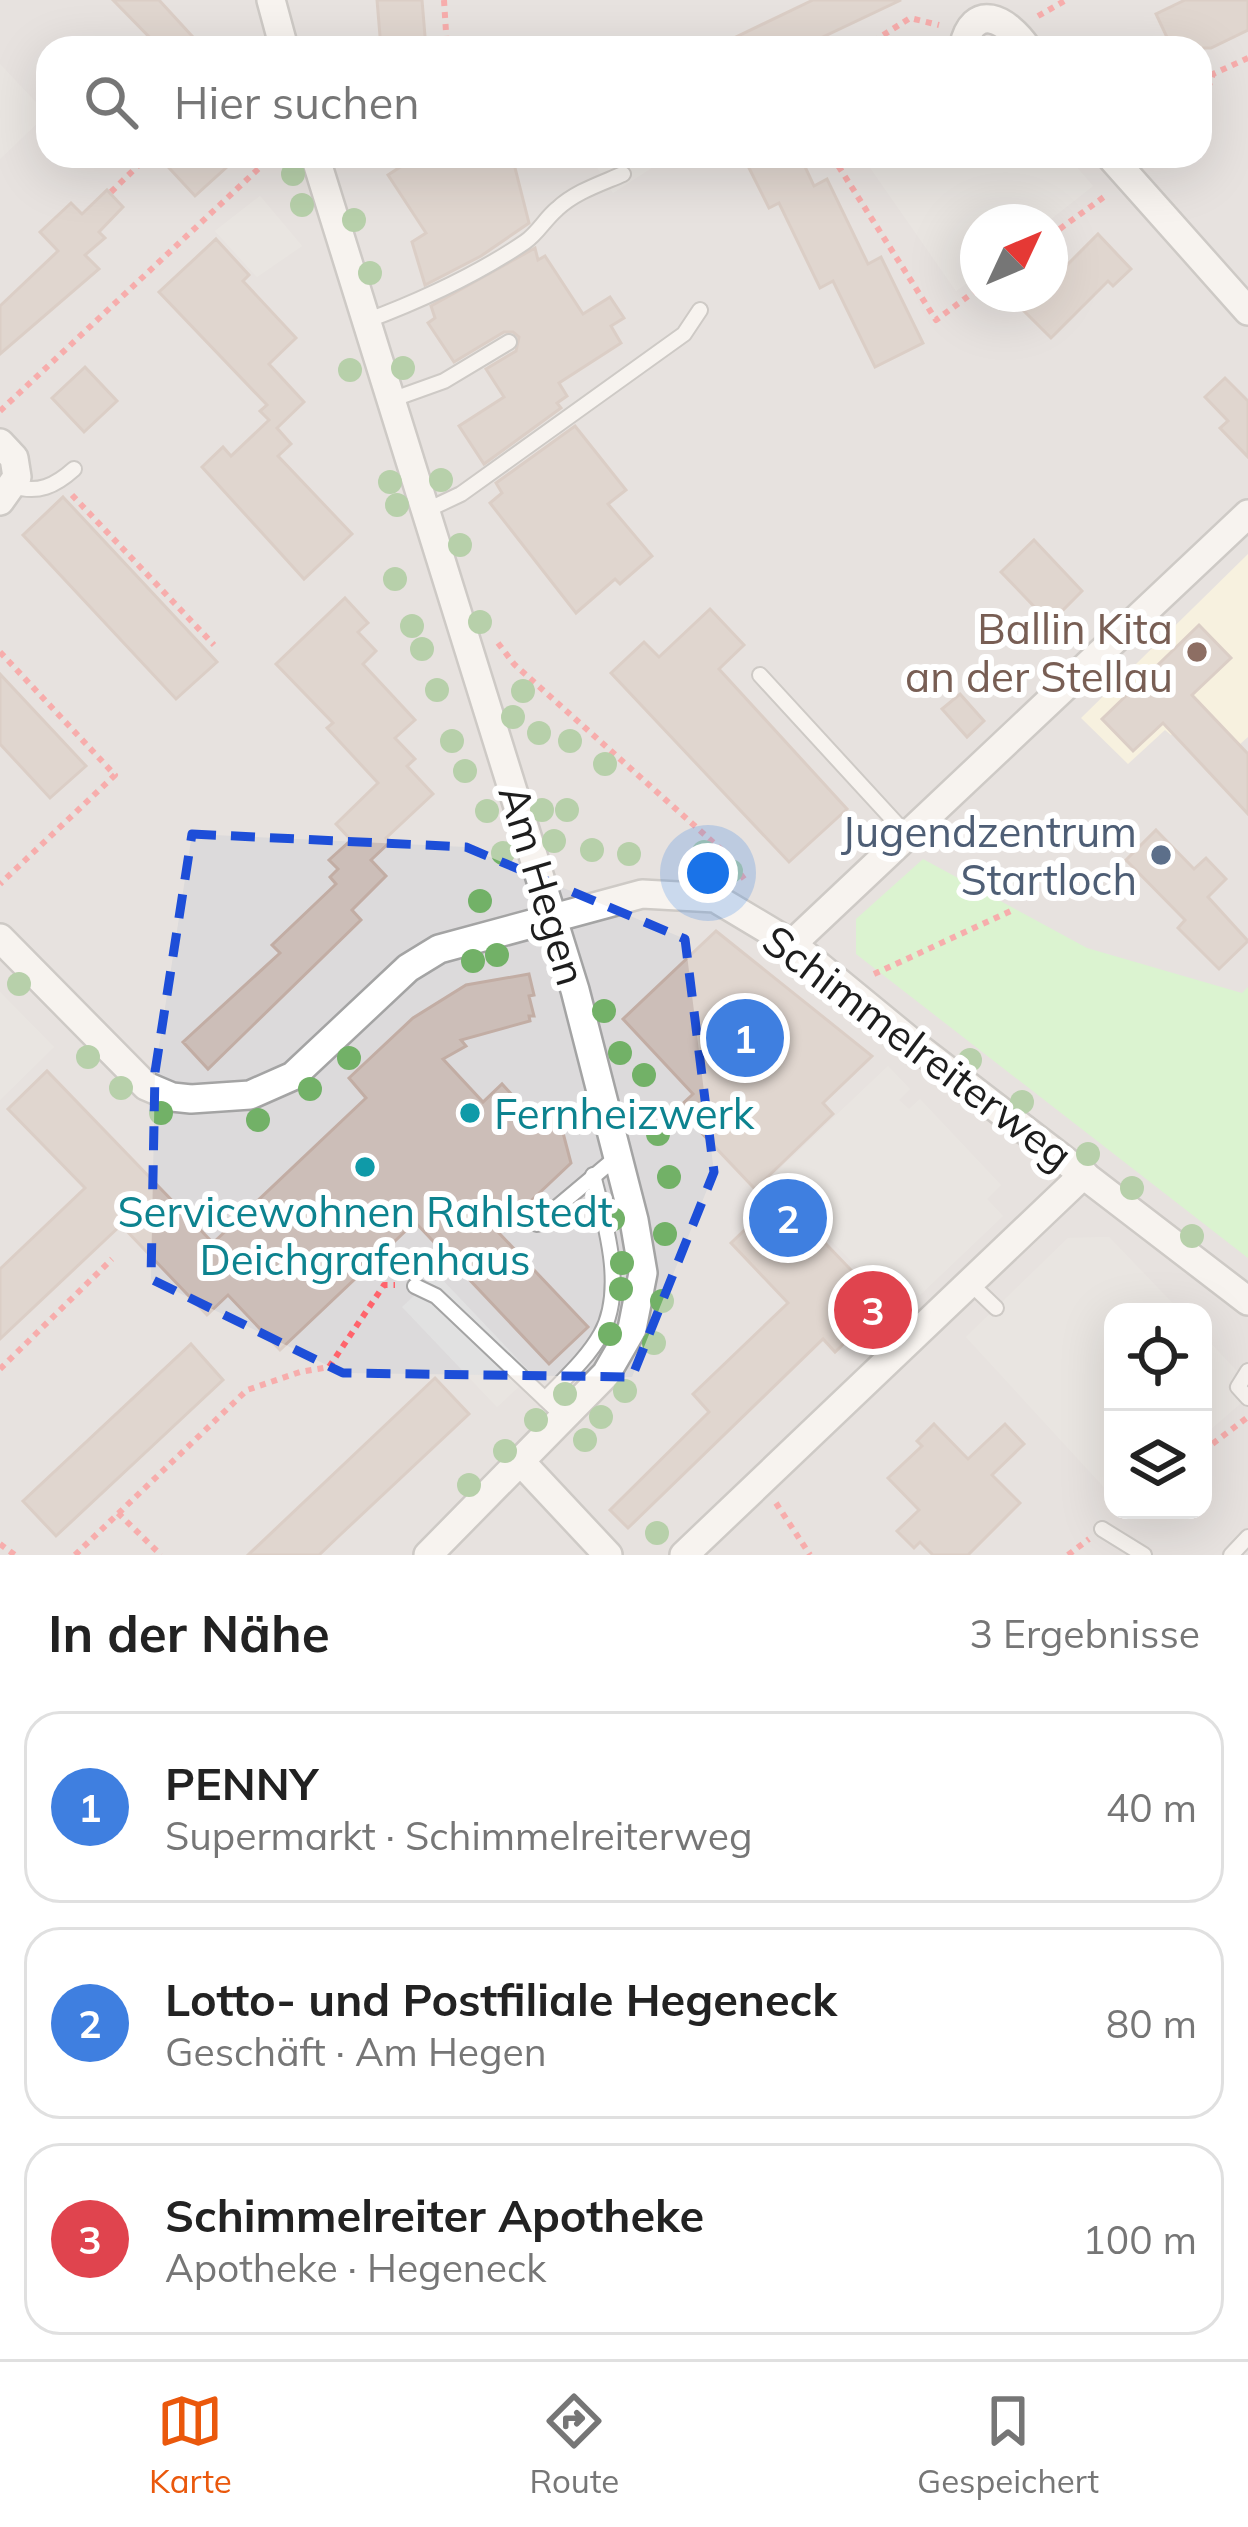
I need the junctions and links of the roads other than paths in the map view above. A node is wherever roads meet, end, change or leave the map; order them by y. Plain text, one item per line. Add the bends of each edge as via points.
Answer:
1 (271, 0) edge
2 (281, 36) edge
3 (967, 36) edge
4 (1018, 36) edge
5 (319, 168) edge
6 (1121, 168) edge
7 (623, 174) dead end
8 (700, 310) dead end
9 (1248, 311) edge
10 (366, 321) junction
11 (509, 342) dead end
12 (391, 400) junction
13 (0, 443) edge
14 (74, 470) dead end
15 (6, 494) edge
16 (425, 511) junction
17 (1248, 514) edge
18 (760, 675) dead end
19 (907, 835) junction
20 (554, 915) junction
21 (0, 938) edge
22 (792, 944) junction
23 (618, 1156) junction
24 (1084, 1174) junction
25 (593, 1175) junction
26 (537, 1223) dead end
27 (972, 1285) junction
28 (415, 1286) road end
29 (1248, 1301) edge
30 (996, 1308) dead end
31 (1248, 1371) edge
32 (1248, 1398) edge
33 (555, 1409) junction
34 (521, 1462) junction
35 (1102, 1529) dead end
36 (1248, 1537) edge
37 (428, 1555) edge
38 (608, 1555) edge
39 (684, 1555) edge
40 (1144, 1555) edge
41 (1231, 1555) edge

1 - 2 street
3 - 4 street via 979,20 994,18
5 - 10 street, Am Hegen
6 - 9 street
7 - 10 lane via 556,209 531,238 488,266
8 - 16 lane via 684,334 461,494
10 - 12 street, Am Hegen
11 - 12 lane via 444,381
12 - 16 street, Am Hegen
13 - 15 street via 17,466
14 - 15 lane via 50,487
16 - 20 street, Am Hegen
17 - 19 street
18 - 19 lane
19 - 22 street
20 - 21 street, Schimmelreiterweg via 420,959 293,1076 250,1096 212,1100 146,1087
20 - 22 street, Schimmelreiterweg via 642,894 715,898
20 - 23 street, Am Hegen
22 - 24 street, Schimmelreiterweg
23 - 25 lane
23 - 33 street, Am Hegen via 643,1273 632,1329 606,1374
24 - 27 street
24 - 29 street, Schimmelreiterweg
25 - 26 lane
25 - 33 lane via 612,1248 608,1313
27 - 30 lane
27 - 39 street
28 - 33 lane via 436,1296
31 - 32 lane via 1238,1387
33 - 34 street, Am Hegen
34 - 37 street, Am Hegen
34 - 38 street
35 - 40 lane
36 - 41 lane

